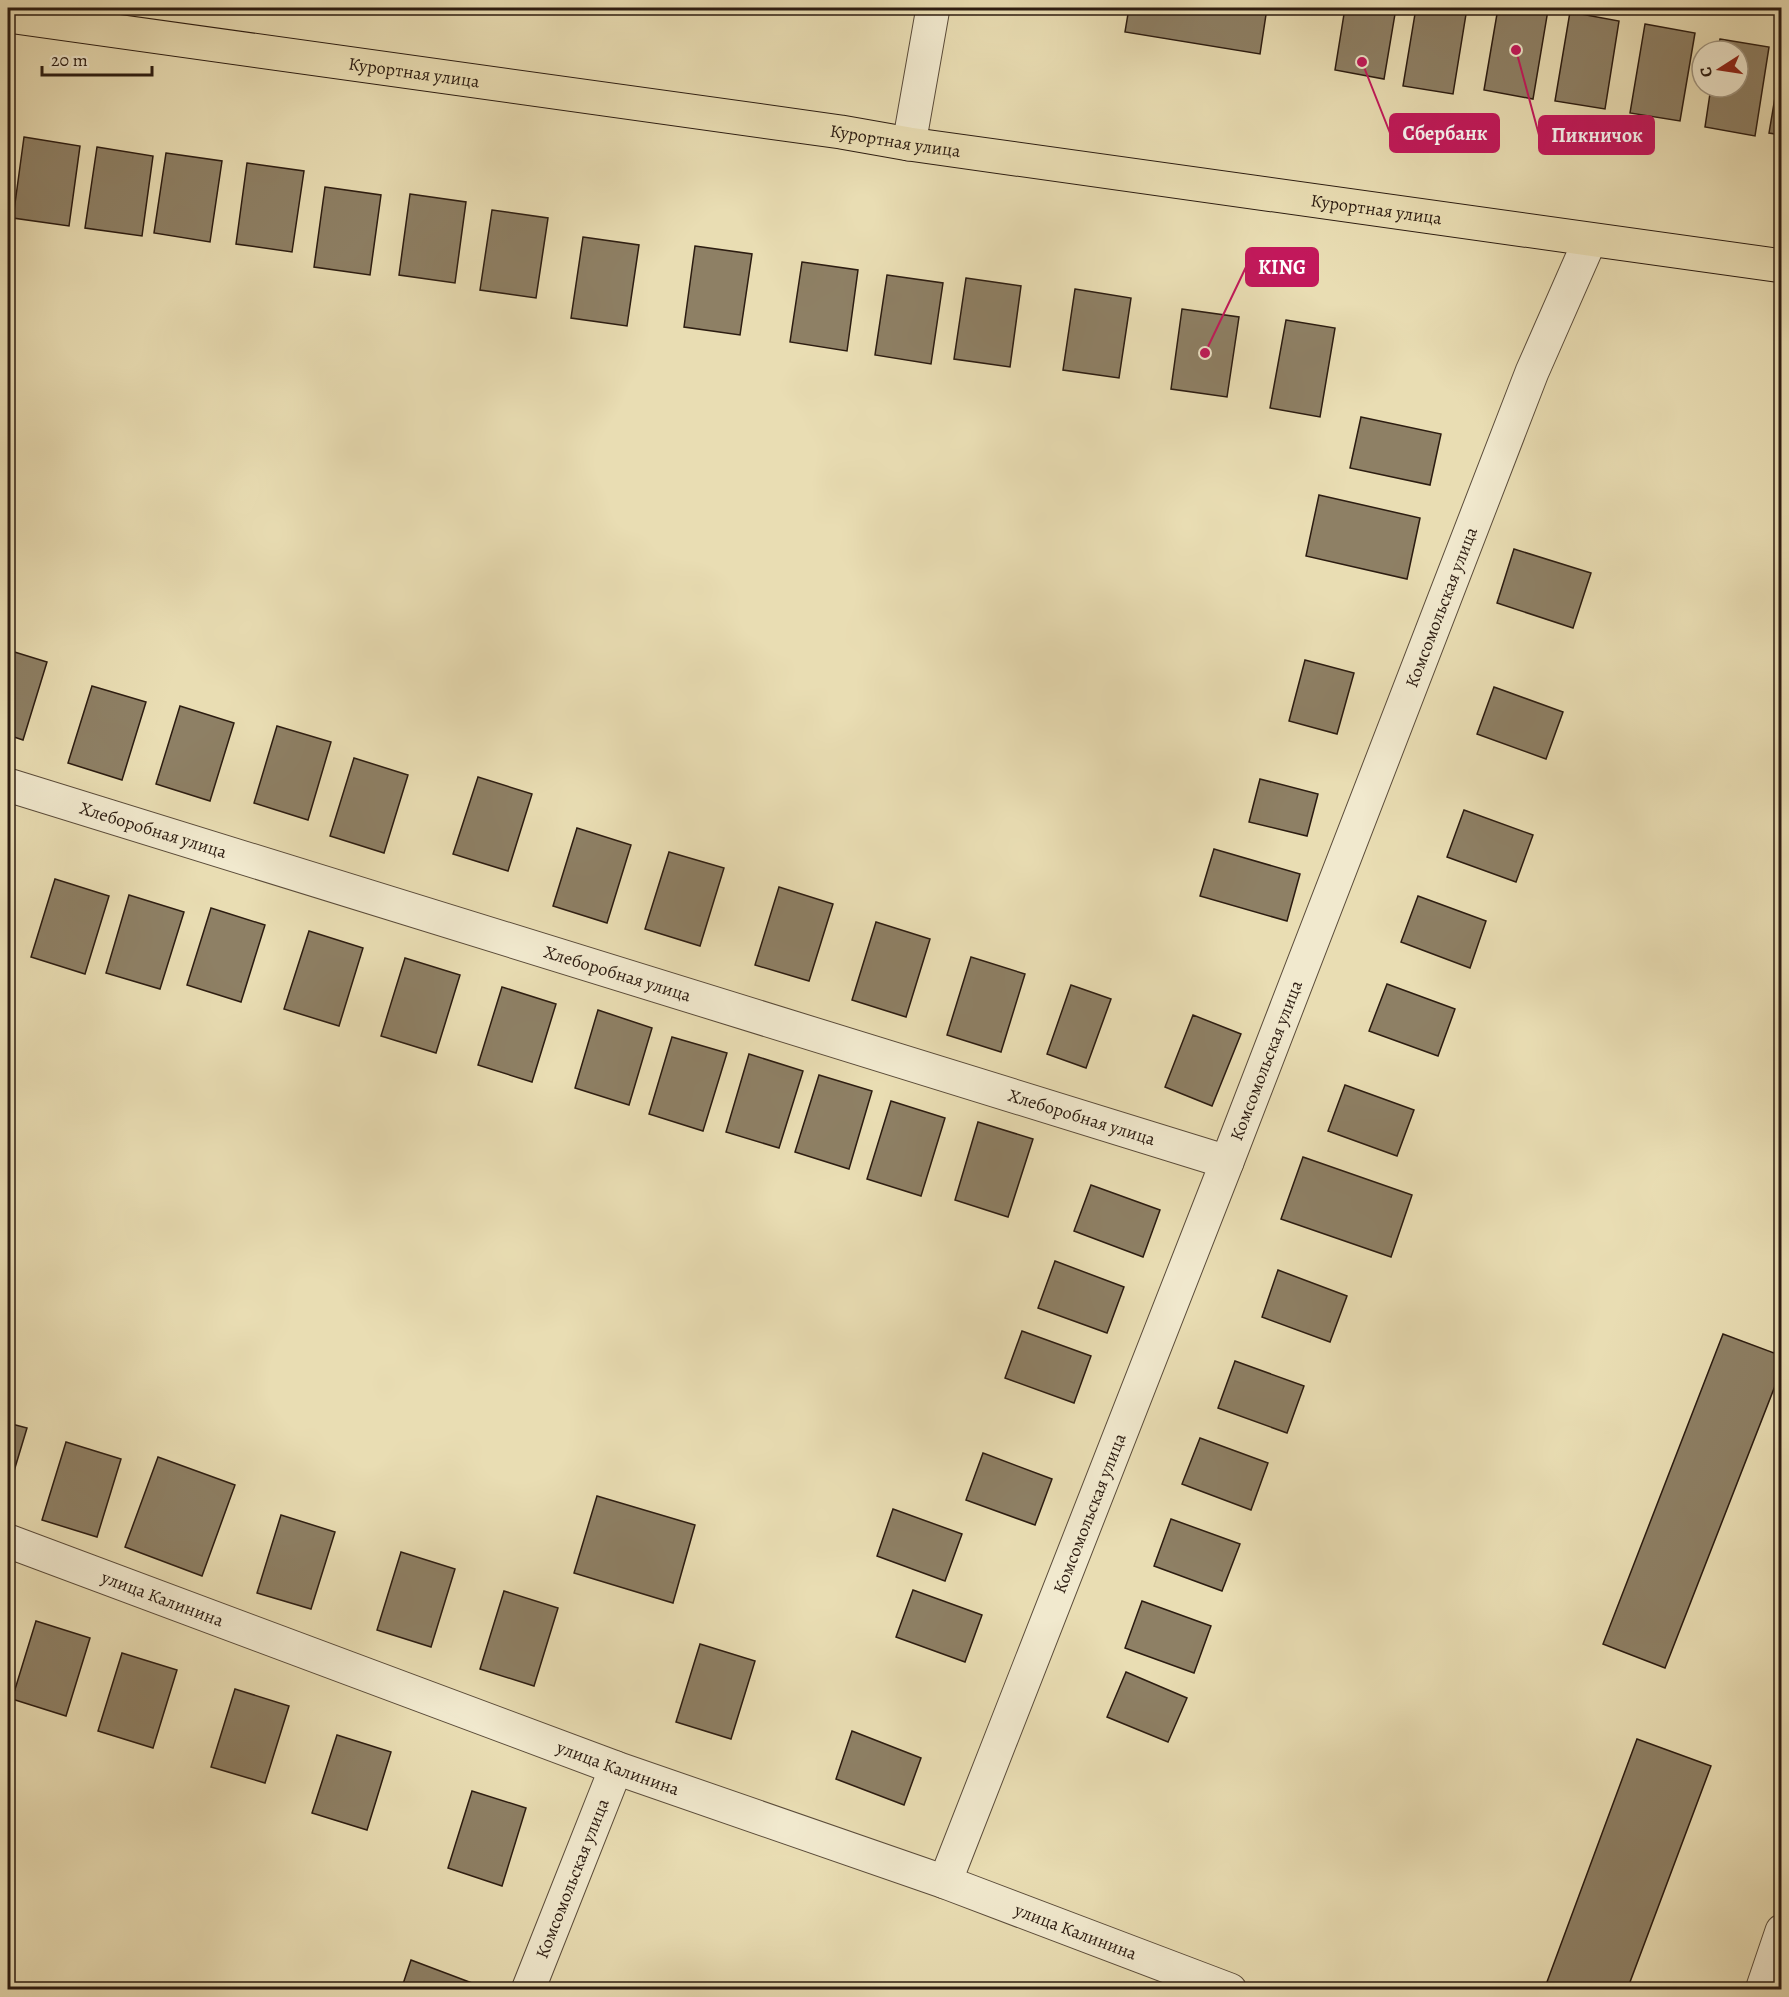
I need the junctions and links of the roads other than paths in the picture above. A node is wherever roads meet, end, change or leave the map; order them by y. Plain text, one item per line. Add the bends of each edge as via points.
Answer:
1 (933, 8) edge
2 (8, 16) edge
3 (909, 144) junction
4 (1590, 240) junction
5 (1782, 266) edge
6 (8, 785) edge
7 (1227, 1162) junction
8 (8, 1541) edge
9 (616, 1768) junction
10 (945, 1882) junction
11 (1782, 1931) edge
12 (528, 1989) edge
13 (1230, 1989) edge
14 (1762, 1989) edge

1 - 3 street
2 - 3 main road, Курортная улица
3 - 4 main road, Курортная улица
4 - 5 main road, Курортная улица
4 - 7 street, Комсомольская улица via 1533,372
6 - 7 street, Хлеборобная улица
7 - 10 street, Комсомольская улица
8 - 9 street, улица Калинина
9 - 10 street, улица Калинина
9 - 12 street, Комсомольская улица
10 - 13 street, улица Калинина
11 - 14 street

